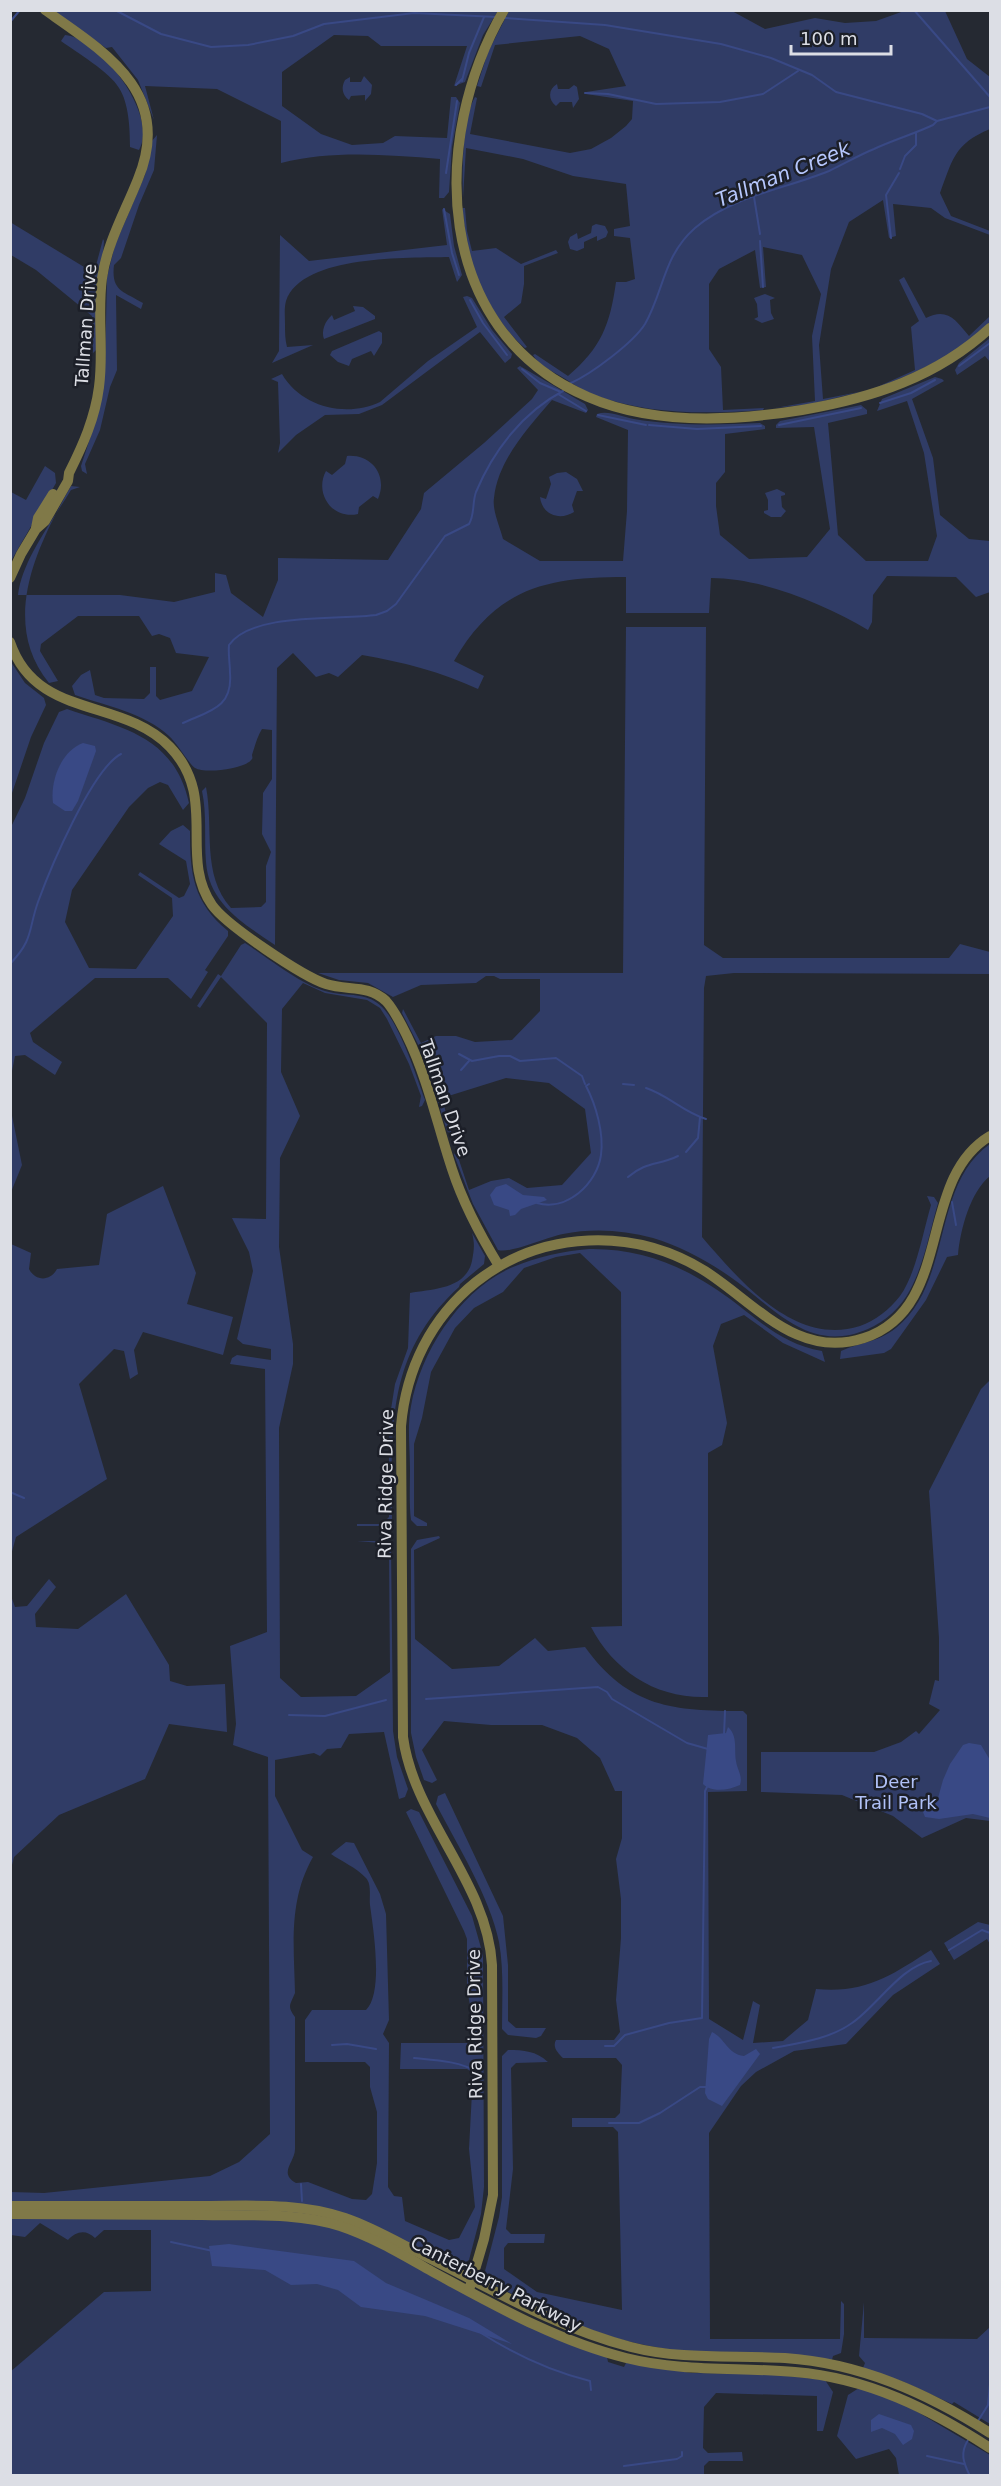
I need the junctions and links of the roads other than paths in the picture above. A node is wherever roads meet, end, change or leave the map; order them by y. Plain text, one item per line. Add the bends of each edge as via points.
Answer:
1 (45, 10) edge
2 (504, 10) edge
3 (990, 328) edge
4 (10, 578) edge
5 (10, 642) edge
6 (990, 1136) edge
7 (499, 1266) junction
8 (10, 2205) edge
9 (10, 2214) edge
10 (471, 2285) junction
11 (990, 2433) edge
12 (988, 2446) edge

1 - 4 street, Tallman Drive via 121,68 139,98 147,134 141,173 105,263 97,398 87,435 68,481 18,558
2 - 3 street via 476,74 462,129 456,198 460,236 471,277 494,320 524,356 561,384 629,410 680,416 804,410 871,395 915,379
5 - 7 street, Tallman Drive via 22,666 45,689 147,729 179,757 197,800 200,879 223,918 312,977 331,985 371,991 391,1008 422,1070 462,1197
6 - 7 street, Riva Ridge Drive via 956,1172 922,1280 909,1305 888,1326 857,1340 827,1343 794,1335 696,1266 642,1245 600,1240 566,1242
7 - 10 street, Riva Ridge Drive via 461,1295 429,1336 410,1378 401,1430 404,1745 418,1790 482,1915 492,1954 493,2195
8 - 10 street, Canterberry Parkway via 311,2210 368,2227
9 - 10 street, Canterberry Parkway via 310,2219 341,2226
10 - 11 street, Canterberry Parkway via 622,2345 675,2355 784,2358 837,2366 899,2384 963,2415
10 - 12 street, Canterberry Parkway via 564,2338 613,2355 674,2367 788,2371 834,2378 923,2408

